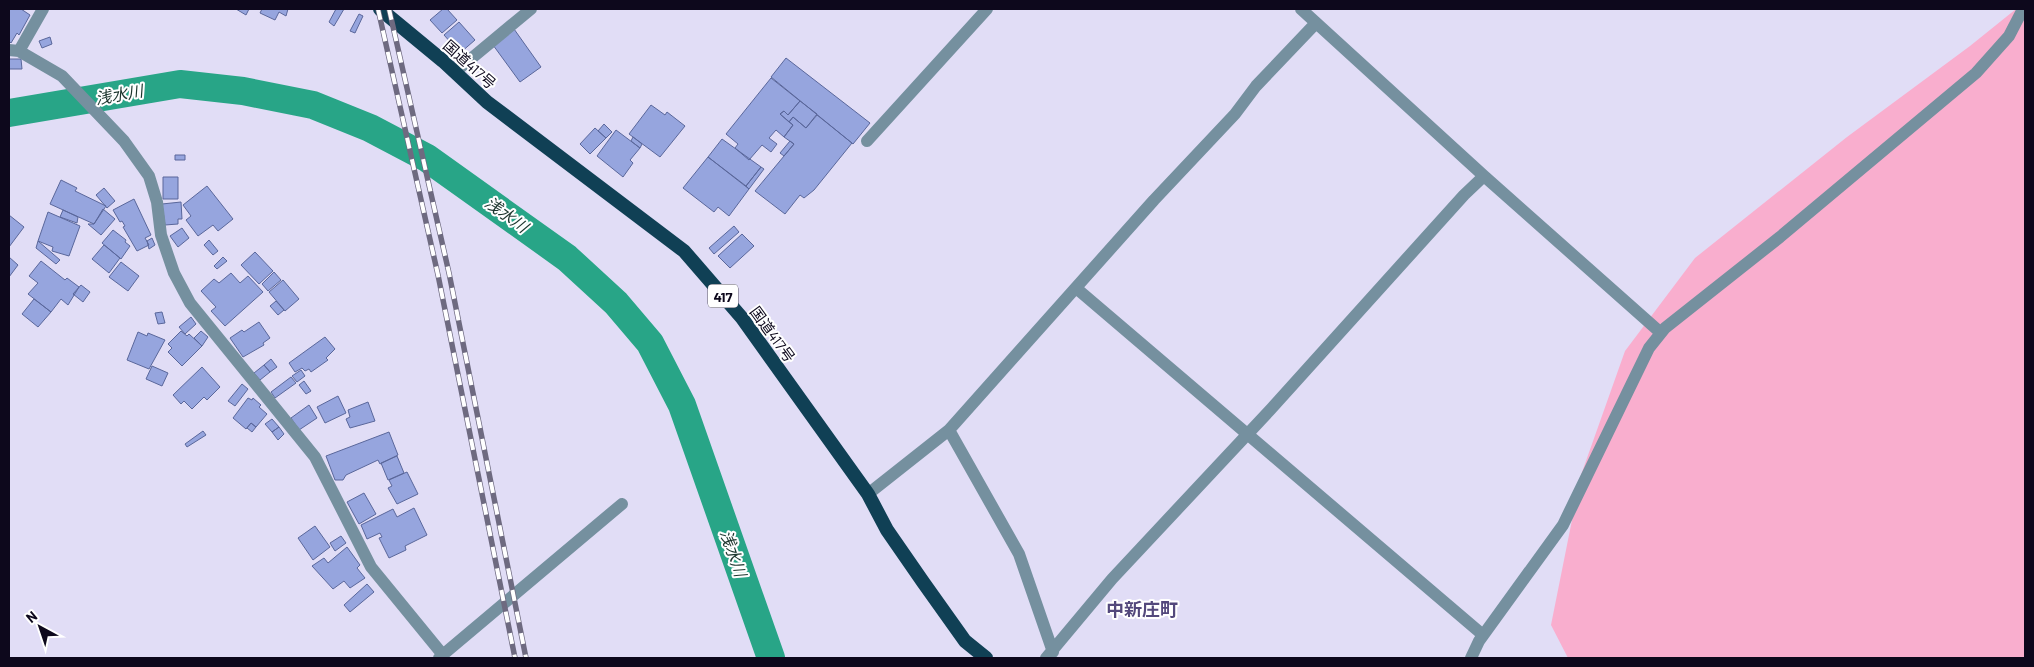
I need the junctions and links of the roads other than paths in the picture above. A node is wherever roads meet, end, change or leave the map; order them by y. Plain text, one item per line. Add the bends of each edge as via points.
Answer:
1 (43, 9) edge
2 (380, 9) edge
3 (531, 9) edge
4 (987, 9) edge
5 (1300, 9) edge
6 (2024, 9) edge
7 (1316, 23) junction
8 (14, 50) edge
9 (456, 72) junction
10 (867, 141) dead end
11 (1484, 176) junction
12 (1076, 288) junction
13 (1660, 333) junction
14 (950, 430) junction
15 (1247, 433) junction
16 (868, 494) junction
17 (622, 504) dead end
18 (1483, 635) junction
19 (1049, 655) edge
20 (441, 656) edge
21 (986, 658) edge
22 (1472, 658) edge

1 - 8 street
2 - 9 highway, 国道417号 / 417
3 - 9 street
4 - 10 street
5 - 7 street
6 - 13 street via 2009,36 1976,73
7 - 11 street
7 - 12 street
8 - 20 street via 62,76 124,141 149,176 161,235 174,273 190,303 315,457 371,567
9 - 16 highway, 国道417号 / 417 via 487,102 684,251 742,318
11 - 13 street
11 - 15 street
12 - 14 street
12 - 15 street
13 - 18 street via 1649,348 1563,525
14 - 16 street
14 - 19 street via 1018,554
15 - 18 street
15 - 19 street via 1112,580
16 - 21 highway, 国道417号 / 417 via 887,530 923,582 965,640
17 - 20 street
18 - 22 street

